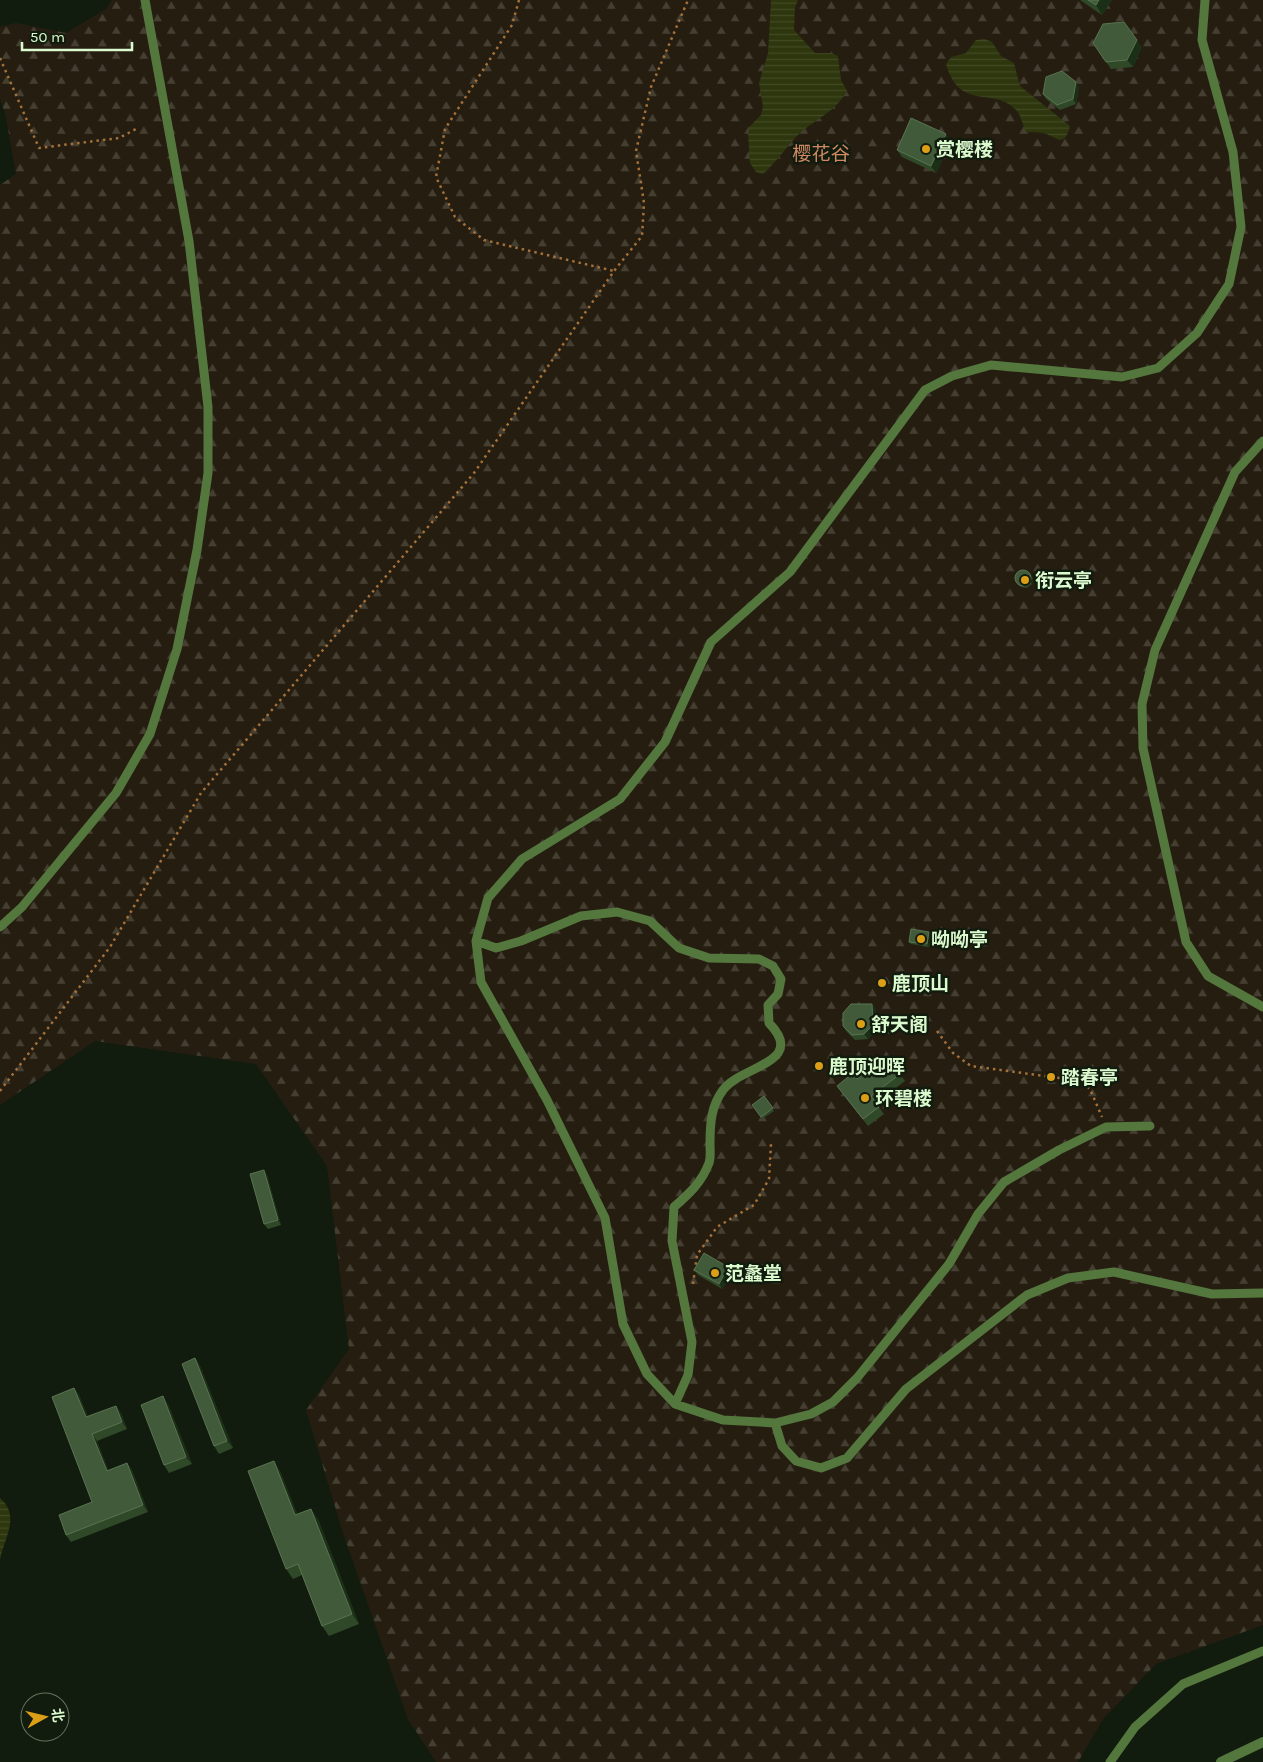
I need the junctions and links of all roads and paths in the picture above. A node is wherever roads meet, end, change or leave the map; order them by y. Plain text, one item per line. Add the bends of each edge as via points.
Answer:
1 (145, 0) edge
2 (519, 0) edge
3 (688, 0) edge
4 (1205, 0) edge
5 (0, 58) edge
6 (136, 129) dead end
7 (614, 271) junction
8 (1263, 441) edge
9 (0, 928) edge
10 (476, 941) junction
11 (1263, 1007) edge
12 (937, 1031) dead end
13 (0, 1091) edge
14 (1150, 1126) dead end
15 (1106, 1127) junction
16 (771, 1144) dead end
17 (1263, 1294) edge
18 (683, 1297) junction
19 (675, 1404) junction
20 (775, 1423) junction
21 (1263, 1651) edge
22 (1263, 1742) edge
23 (1110, 1762) edge
24 (1221, 1762) edge

1 - 9 lane via 189,241 208,407 208,473 197,550 178,649 150,734 116,793 22,907
2 - 7 path via 512,25 445,129 436,177 455,217 484,240
3 - 7 path via 651,87 636,151 644,203 642,236
4 - 10 lane via 1202,40 1233,152 1241,227 1228,284 1197,333 1158,368 1122,377 991,365 952,376 926,390 790,572 711,642 665,742 620,799 522,859 488,898
5 - 6 path via 39,148 119,138
7 - 13 path via 474,473 201,793 110,947
8 - 11 lane via 1235,472 1155,650 1142,704 1143,748 1186,942 1208,976
10 - 18 lane via 496,948 521,942 581,916 617,912 650,921 679,948 709,958 760,959 773,966 781,979 778,994 768,1005 769,1023 778,1033 781,1047 776,1058 729,1081 715,1101 710,1124 710,1161 697,1187 674,1207 672,1241
10 - 19 lane via 481,982 547,1100 605,1218 623,1324 647,1374
12 - 15 path via 953,1053 971,1066 1081,1081 1090,1089
14 - 15 lane
15 - 20 lane via 1004,1182 978,1214 949,1264 857,1378 833,1402 810,1414
16 - 18 path via 769,1179 754,1206 717,1227 697,1256 694,1283
17 - 20 lane via 1212,1294 1114,1272 1068,1278 1027,1295 906,1389 847,1458 821,1468 796,1461 782,1446
18 - 19 lane via 692,1342 688,1375
19 - 20 lane via 723,1420
21 - 23 lane via 1183,1684 1135,1727
22 - 24 street

